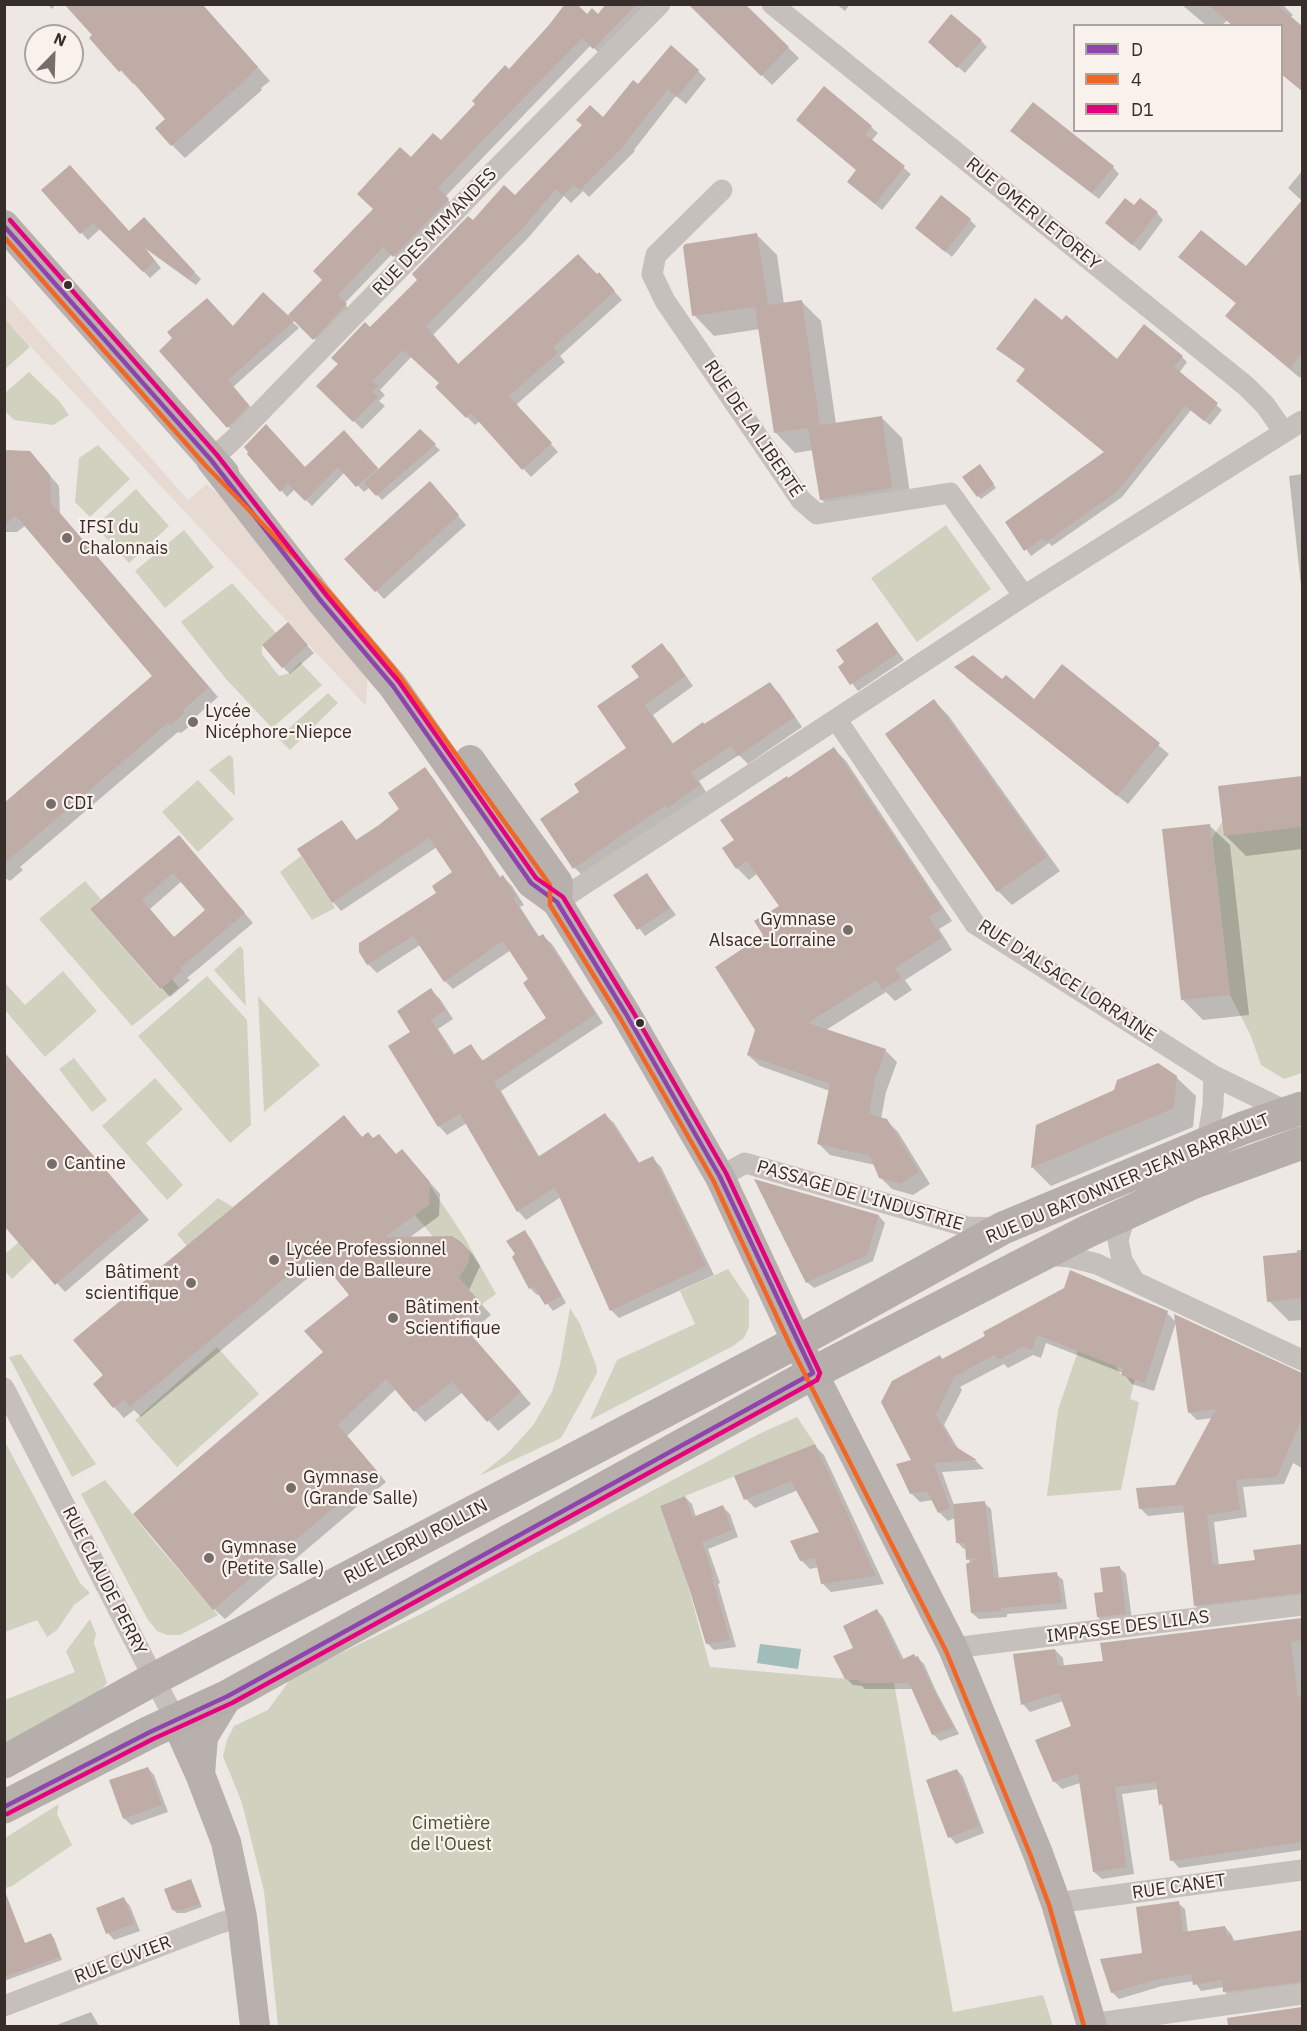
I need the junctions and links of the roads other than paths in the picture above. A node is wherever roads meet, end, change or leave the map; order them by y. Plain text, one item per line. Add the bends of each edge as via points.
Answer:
1 (660, 4) edge
2 (772, 4) edge
3 (722, 190) dead end
4 (4, 225) edge
5 (1302, 421) edge
6 (1284, 432) junction
7 (211, 460) junction
8 (1024, 596) junction
9 (837, 719) junction
10 (557, 902) junction
11 (1214, 1076) junction
12 (1295, 1110) edge
13 (1207, 1142) junction
14 (1302, 1143) edge
15 (720, 1177) junction
16 (1126, 1214) junction
17 (1003, 1228) junction
18 (1041, 1255) junction
19 (1135, 1282) junction
20 (797, 1342) junction
21 (1302, 1360) edge
22 (813, 1373) junction
23 (4, 1388) edge
24 (1302, 1605) edge
25 (953, 1648) junction
26 (154, 1679) junction
27 (228, 1696) junction
28 (176, 1721) junction
29 (4, 1762) edge
30 (200, 1774) junction
31 (4, 1807) edge
32 (1302, 1870) edge
33 (1056, 1903) junction
34 (242, 1917) junction
35 (1302, 1994) edge
36 (4, 2006) edge
37 (1092, 2025) edge
38 (255, 2026) edge

1 - 7 street, RUE DES MIMANDES
2 - 6 street, RUE OMER LETOREY via 1246,386
3 - 8 street, RUE DE LA LIBERTÉ via 656,255 652,274 665,301 801,500 817,514 950,493
4 - 7 main road
5 - 6 street
6 - 8 street
7 - 10 main road via 335,587 401,665 558,883
8 - 9 street
9 - 10 street
9 - 11 street, RUE D'ALSACE LORRAINE via 975,924
10 - 15 main road
11 - 12 street, RUE D'ALSACE LORRAINE
11 - 13 street
12 - 13 main road, RUE DU BATONNIER JEAN BARRAULT
13 - 17 main road, RUE DU BATONNIER JEAN BARRAULT
14 - 16 main road, RUE DU BATONNIER JEAN BARRAULT via 1192,1183
15 - 17 street, PASSAGE DE L'INDUSTRIE via 745,1163 968,1227
15 - 20 main road
16 - 18 main road, RUE DU BATONNIER JEAN BARRAULT
16 - 19 street via 1118,1240 1122,1260
17 - 20 main road, RUE DU BATONNIER JEAN BARRAULT
18 - 19 street via 1097,1264
18 - 22 main road, RUE DU BATONNIER JEAN BARRAULT
19 - 21 street
20 - 22 main road
20 - 26 main road, RUE LEDRU ROLLIN
22 - 25 main road
22 - 27 main road
23 - 26 street, RUE CLAUDE PERRY
24 - 25 street, IMPASSE DES LILAS
25 - 33 main road
26 - 28 street, RUE CLAUDE PERRY
26 - 29 main road, RUE LEDRU ROLLIN
27 - 28 main road
27 - 30 main road, RUE CLAUDE PERRY via 203,1737
28 - 30 main road, RUE CLAUDE PERRY
28 - 31 main road
30 - 34 main road, RUE CLAUDE PERRY via 226,1842
32 - 33 street, RUE CANET
33 - 37 main road
34 - 36 street, RUE CUVIER
34 - 38 main road, RUE CLAUDE PERRY
35 - 37 street

